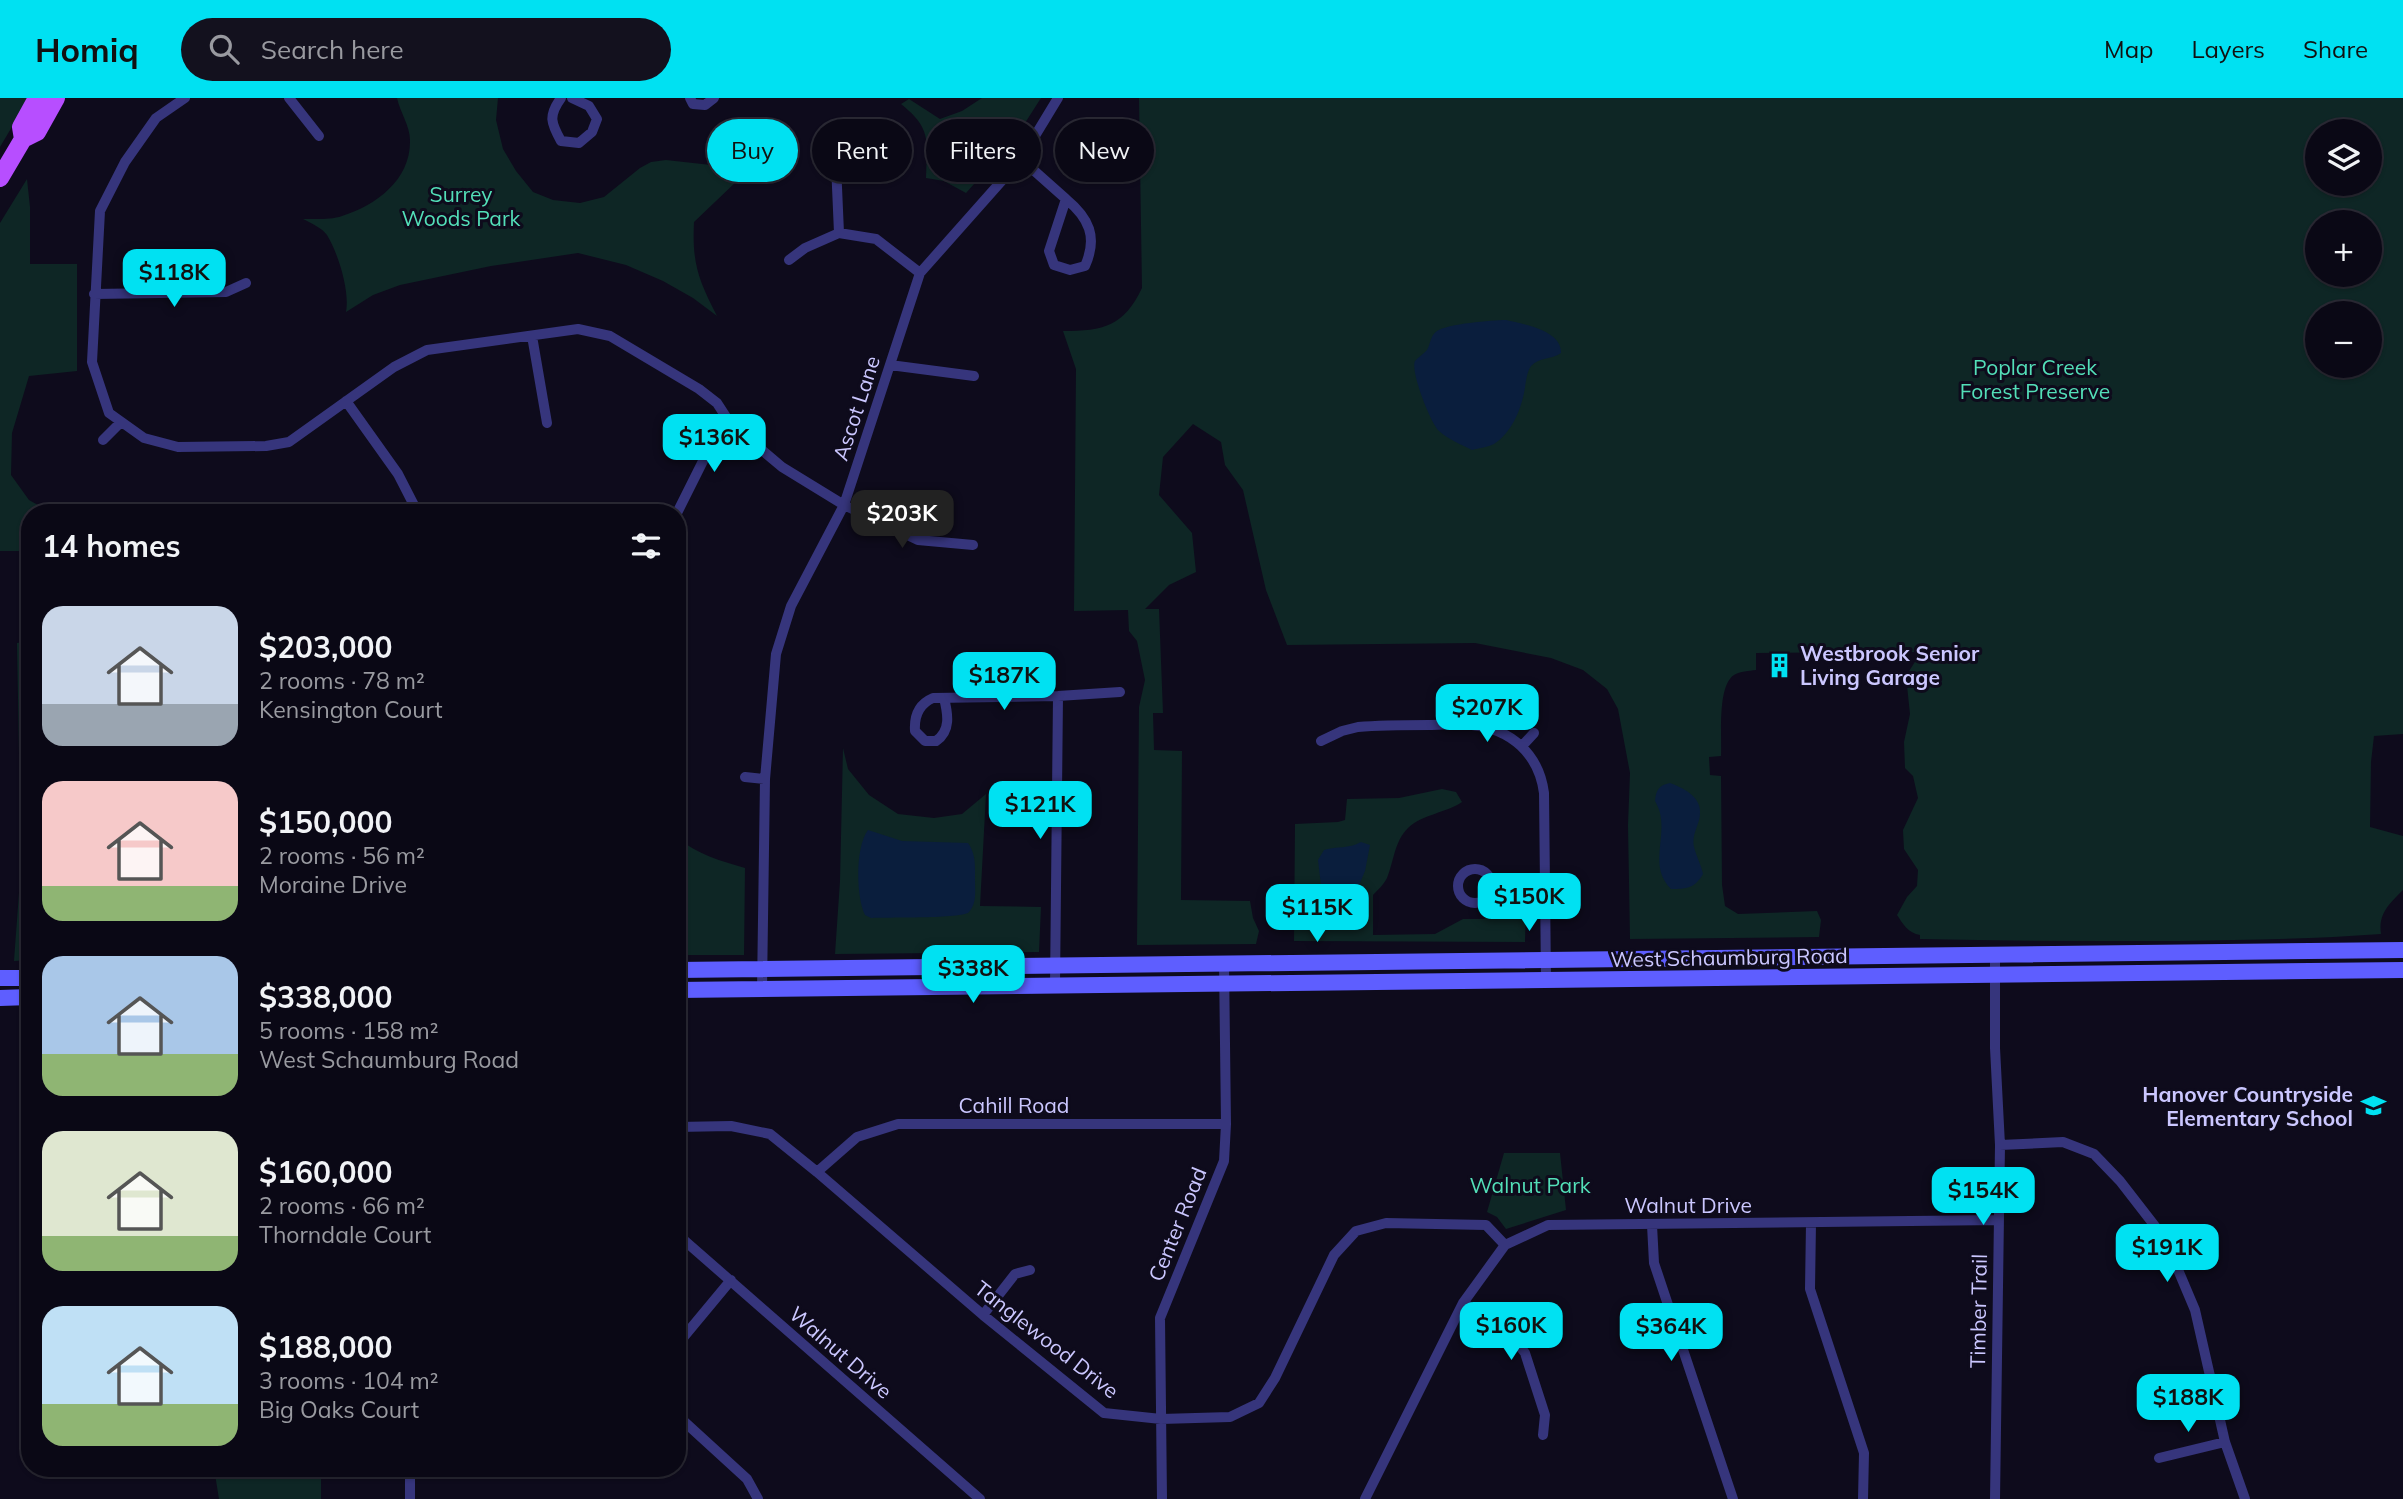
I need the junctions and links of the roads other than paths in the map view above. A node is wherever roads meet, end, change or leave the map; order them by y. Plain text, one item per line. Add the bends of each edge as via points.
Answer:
1 (37, 98) edge
2 (56, 98) edge
3 (185, 98) edge
4 (289, 98) edge
5 (561, 98) edge
6 (572, 98) edge
7 (690, 98) edge
8 (715, 98) edge
9 (1058, 98) edge
10 (1041, 126) edge
11 (319, 136) dead end
12 (23, 139) junction
13 (0, 177) edge
14 (1041, 177) edge
15 (837, 182) edge
16 (1001, 182) edge
17 (1066, 199) junction
18 (839, 233) junction
19 (789, 260) dead end
20 (920, 273) junction
21 (246, 284) dead end
22 (94, 294) junction
23 (532, 336) junction
24 (890, 365) junction
25 (974, 376) dead end
26 (346, 401) junction
27 (121, 422) junction
28 (547, 423) dead end
29 (730, 423) junction
30 (103, 440) dead end
31 (413, 504) edge
32 (682, 504) edge
33 (844, 505) junction
34 (973, 545) dead end
35 (1120, 692) dead end
36 (1058, 696) junction
37 (944, 698) dead end
38 (1534, 733) dead end
39 (1321, 741) dead end
40 (1522, 746) junction
41 (745, 777) dead end
42 (765, 779) junction
43 (1492, 885) dead end
44 (1545, 886) junction
45 (2403, 950) edge
46 (1995, 955) junction
47 (1545, 960) junction
48 (1224, 963) junction
49 (1055, 965) junction
50 (762, 969) junction
51 (686, 970) edge
52 (2403, 970) edge
53 (1996, 975) junction
54 (0, 978) edge
55 (21, 978) edge
56 (1546, 980) junction
57 (1224, 983) junction
58 (1055, 985) junction
59 (762, 989) junction
60 (686, 990) edge
61 (21, 997) edge
62 (0, 998) edge
63 (1226, 1124) junction
64 (686, 1127) edge
65 (2000, 1145) junction
66 (817, 1172) junction
67 (1999, 1220) junction
68 (1811, 1223) junction
69 (1652, 1225) junction
70 (686, 1242) edge
71 (1505, 1245) junction
72 (1030, 1270) dead end
73 (730, 1280) junction
74 (1464, 1303) junction
75 (983, 1315) junction
76 (686, 1334) edge
77 (1161, 1419) junction
78 (686, 1423) edge
79 (1543, 1435) dead end
80 (2225, 1442) junction
81 (2159, 1458) dead end
82 (410, 1477) edge
83 (1729, 1497) edge
84 (410, 1499) edge
85 (758, 1499) edge
86 (980, 1499) edge
87 (1162, 1499) edge
88 (1364, 1499) edge
89 (1863, 1499) edge
90 (1995, 1499) edge
91 (2245, 1499) edge

1 - 12 main road via 21,127
2 - 12 main road via 37,132
3 - 22 street via 156,118 124,162 100,211
4 - 11 street
5 - 6 street via 553,108 552,125 561,141 579,142 592,132 597,119 590,106
7 - 8 street via 693,104 705,105
9 - 10 street, Ascot Lane
12 - 13 main road
14 - 17 street
15 - 18 street
16 - 20 street, Ascot Lane
17 - 17 street via 1049,251 1054,265 1070,270 1085,266 1092,252 1084,215
18 - 19 street
18 - 20 street via 876,239
20 - 24 street, Ascot Lane
21 - 22 street via 226,292
22 - 27 street via 92,362 109,413
23 - 26 street via 426,350
23 - 28 street
23 - 29 street via 578,329 610,336 708,396
24 - 25 street
24 - 33 street, Ascot Lane
26 - 27 street via 289,442 266,446 178,447 144,438
26 - 31 street via 398,474
27 - 30 street
29 - 32 street via 707,453
29 - 33 street via 782,467
33 - 34 street via 918,540
33 - 42 street, Ascot Lane via 791,606 776,654
35 - 36 street
36 - 37 street
36 - 49 street
38 - 40 street
39 - 40 street via 1359,727 1473,725 1515,739
40 - 44 street via 1543,781
41 - 42 street
42 - 50 street, Ascot Lane
43 - 44 street
44 - 47 street
45 - 46 main road, West Schaumburg Road
46 - 47 main road, West Schaumburg Road
46 - 53 street, Timber Trail
47 - 48 main road, West Schaumburg Road
47 - 56 street
48 - 49 main road, West Schaumburg Road
48 - 57 street, Center Road
49 - 50 main road, West Schaumburg Road
49 - 58 street
50 - 51 main road, West Schaumburg Road
50 - 59 street, Ascot Lane
52 - 53 main road, West Schaumburg Road
53 - 56 main road, West Schaumburg Road
53 - 65 street, Timber Trail
54 - 55 main road
56 - 57 main road, West Schaumburg Road
57 - 58 main road, West Schaumburg Road
57 - 63 street, Center Road
58 - 59 main road, West Schaumburg Road
59 - 60 main road, West Schaumburg Road
61 - 62 main road
63 - 66 street, Cahill Road via 898,1124 857,1137
63 - 77 street, Center Road via 1224,1161 1160,1318
64 - 66 street, Tanglewood Drive via 731,1126 770,1134
65 - 67 street, Timber Trail
65 - 80 street via 2063,1142 2094,1154 2165,1239 2194,1310
66 - 75 street, Tanglewood Drive
67 - 68 street, Walnut Drive
67 - 90 street, Timber Trail
68 - 69 street, Walnut Drive
68 - 89 street via 1810,1289 1864,1453
69 - 71 street, Walnut Drive via 1548,1225
69 - 83 street via 1654,1262
70 - 73 street, Walnut Drive
71 - 74 street, Walnut Drive
71 - 77 street, Tanglewood Drive via 1486,1225 1386,1223 1356,1231 1334,1255 1259,1403 1230,1417
72 - 75 street via 1015,1275
73 - 76 street
73 - 86 street, Walnut Drive
74 - 79 street via 1504,1326 1525,1353 1545,1415
74 - 88 street, Walnut Drive
75 - 77 street, Tanglewood Drive via 1104,1413
77 - 87 street, Center Road
78 - 85 street via 747,1479
80 - 81 street
80 - 91 street
82 - 84 street

